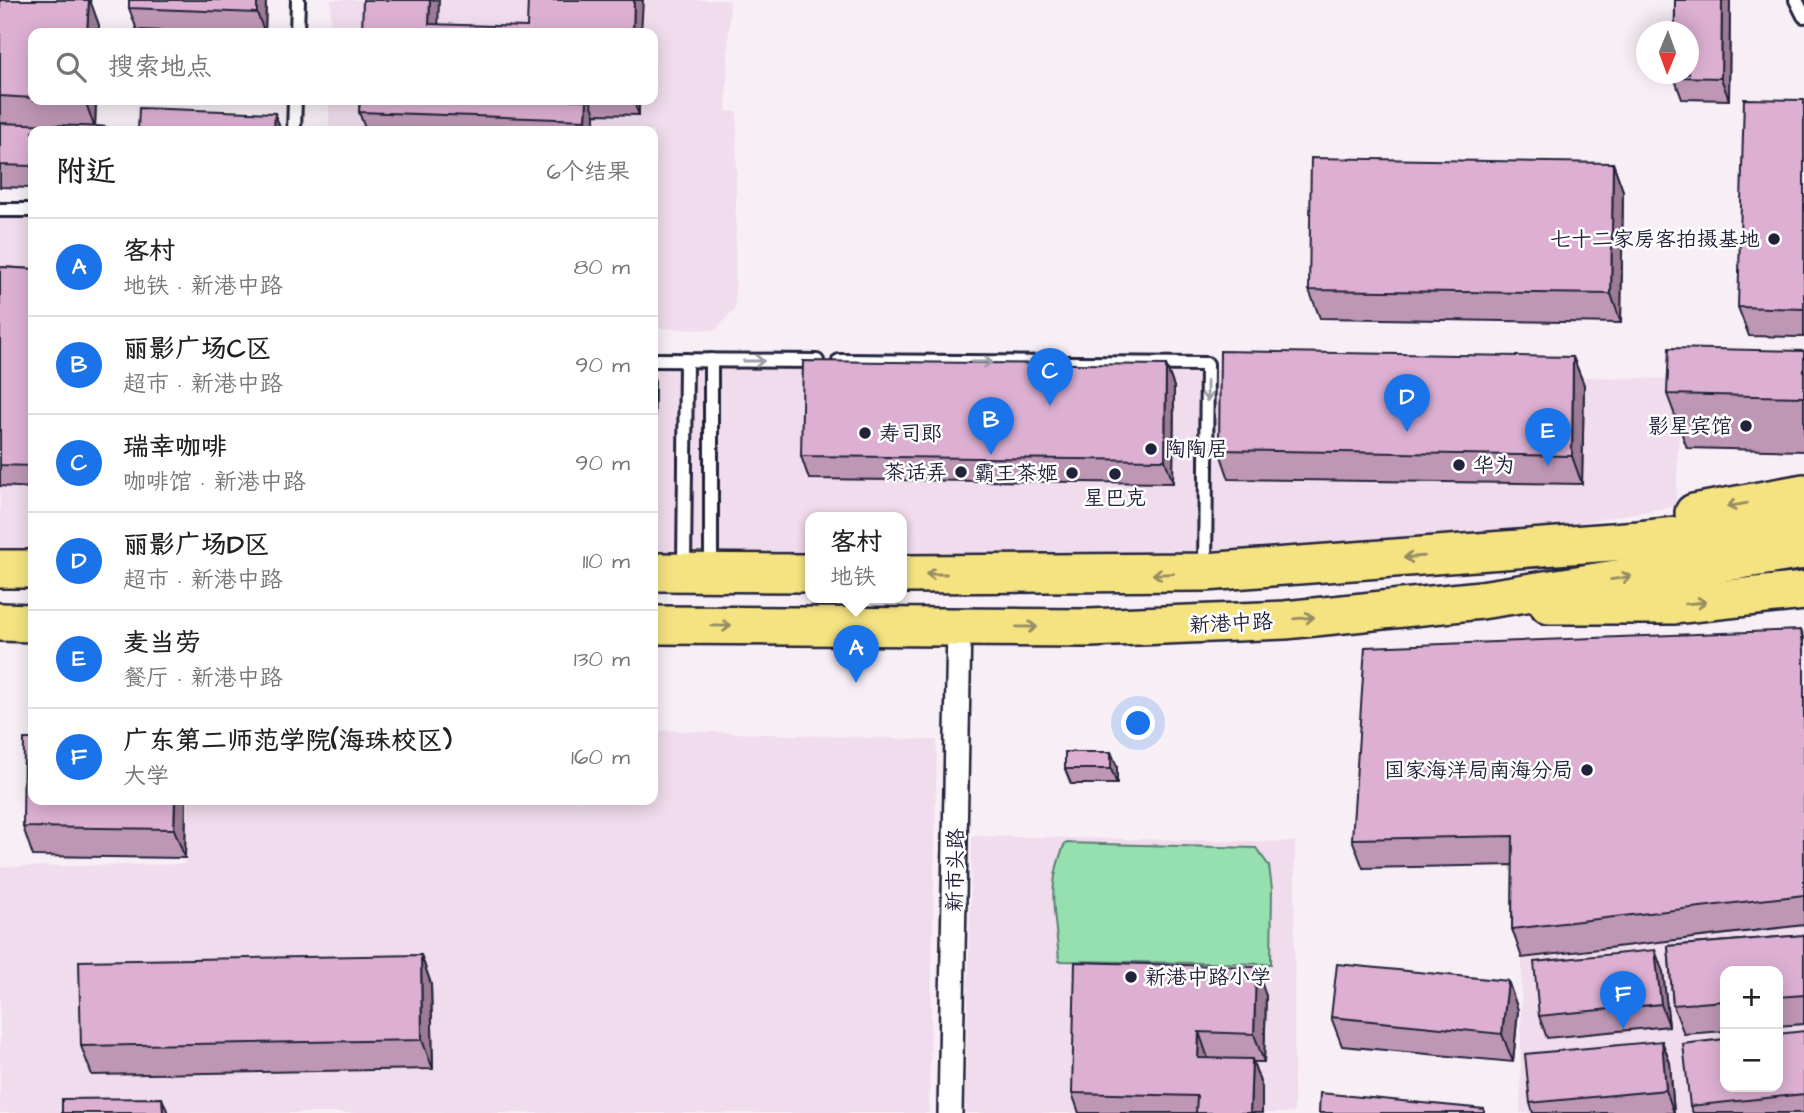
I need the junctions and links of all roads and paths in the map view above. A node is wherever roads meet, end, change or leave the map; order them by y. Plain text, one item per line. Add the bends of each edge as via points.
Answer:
1 (298, 0) edge
2 (1796, 0) edge
3 (1804, 16) edge
4 (297, 28) edge
5 (295, 105) edge
6 (294, 126) edge
7 (0, 209) edge
8 (28, 210) edge
9 (658, 360) edge
10 (686, 360) junction
11 (711, 360) junction
12 (1804, 494) edge
13 (1804, 522) edge
14 (1482, 550) junction
15 (1804, 550) edge
16 (0, 569) edge
17 (28, 569) edge
18 (1205, 572) junction
19 (683, 573) edge
20 (805, 573) edge
21 (907, 574) edge
22 (1804, 591) edge
23 (1481, 600) junction
24 (0, 622) edge
25 (28, 622) edge
26 (658, 625) edge
27 (959, 626) junction
28 (950, 1113) edge

1 - 4 lane
2 - 3 lane
5 - 6 lane
7 - 8 lane
9 - 10 lane
10 - 11 lane
10 - 19 lane
11 -> 18 lane via 1207,364
11 - 19 lane
12 -> 14 main road
13 - 14 main road via 1661,539
14 -> 18 main road
23 -> 15 main road, 新港中路
16 - 17 main road
18 -> 21 main road
19 - 20 main road
23 -> 22 main road via 1633,607
27 -> 23 main road, 新港中路 via 1205,625
24 - 25 main road
26 -> 27 main road, 新港中路
27 - 28 street, 新市头路

